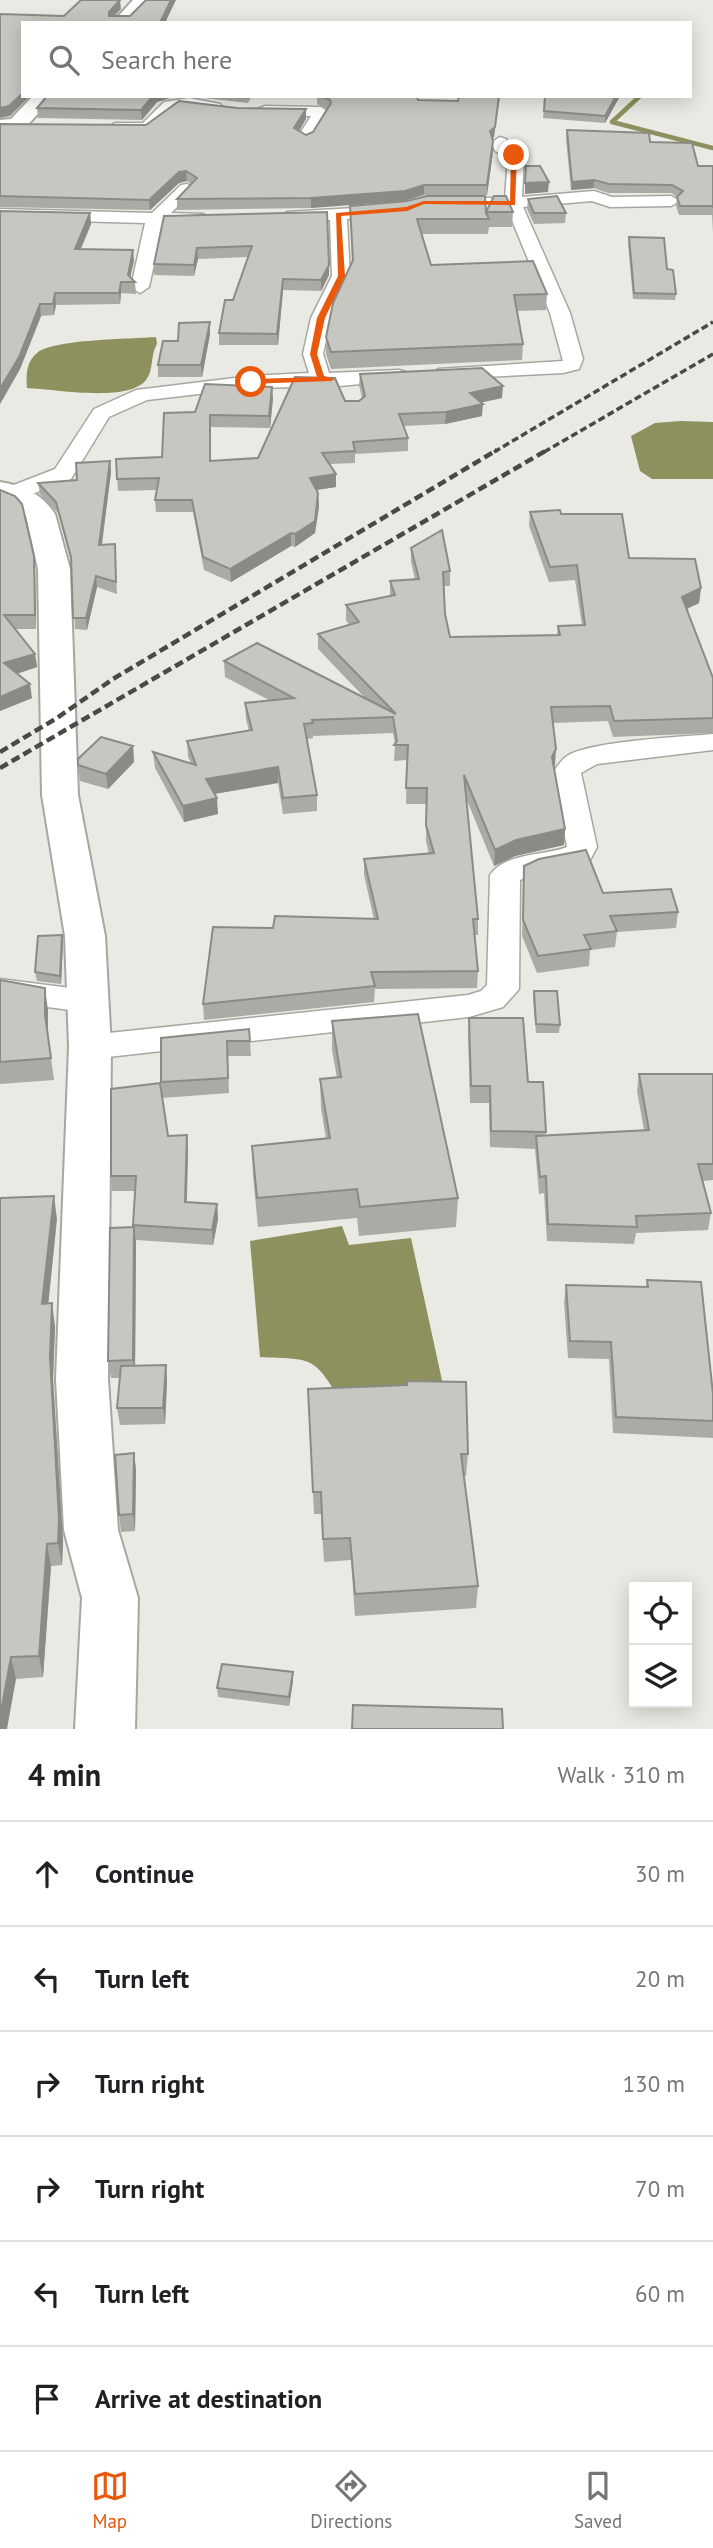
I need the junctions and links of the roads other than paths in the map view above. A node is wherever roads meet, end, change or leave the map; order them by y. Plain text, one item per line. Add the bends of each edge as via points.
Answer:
1 (142, 0) edge
2 (123, 21) edge
3 (42, 98) edge
4 (225, 108) edge
5 (251, 110) edge
6 (43, 125) edge
7 (8, 126) edge
8 (94, 126) edge
9 (305, 138) edge
10 (500, 142) dead end
11 (187, 189) edge
12 (671, 201) dead end
13 (513, 203) junction
14 (0, 214) edge
15 (338, 214) junction
16 (273, 217) edge
17 (155, 219) junction
18 (222, 219) edge
19 (141, 287) dead end
20 (331, 379) junction
21 (350, 395) dead end
22 (7, 492) edge
23 (713, 743) edge
24 (0, 990) edge
25 (86, 1002) junction
26 (89, 1047) junction
27 (105, 1729) edge

1 - 2 main road
3 - 7 main road
4 - 8 street via 178,103 164,107 147,128
5 - 9 street via 321,112
6 - 7 street
10 - 13 street via 501,148 516,156
11 - 17 street
12 - 13 street via 622,203 594,196
13 - 15 street
13 - 20 street via 560,313 572,365
14 - 17 street
15 - 16 street
15 - 20 street via 341,276 321,318 313,354 321,378
17 - 18 street
17 - 19 street
20 - 21 street via 344,380
20 - 22 street via 143,394 101,413 62,474
22 - 25 main road via 28,501 40,514 54,569 60,796 85,936
23 - 26 street via 592,756 576,762 567,772 582,847 579,855 505,875 503,989 492,999 469,1006
24 - 25 street
25 - 26 main road
26 - 27 main road via 82,1379 91,1530 110,1598

